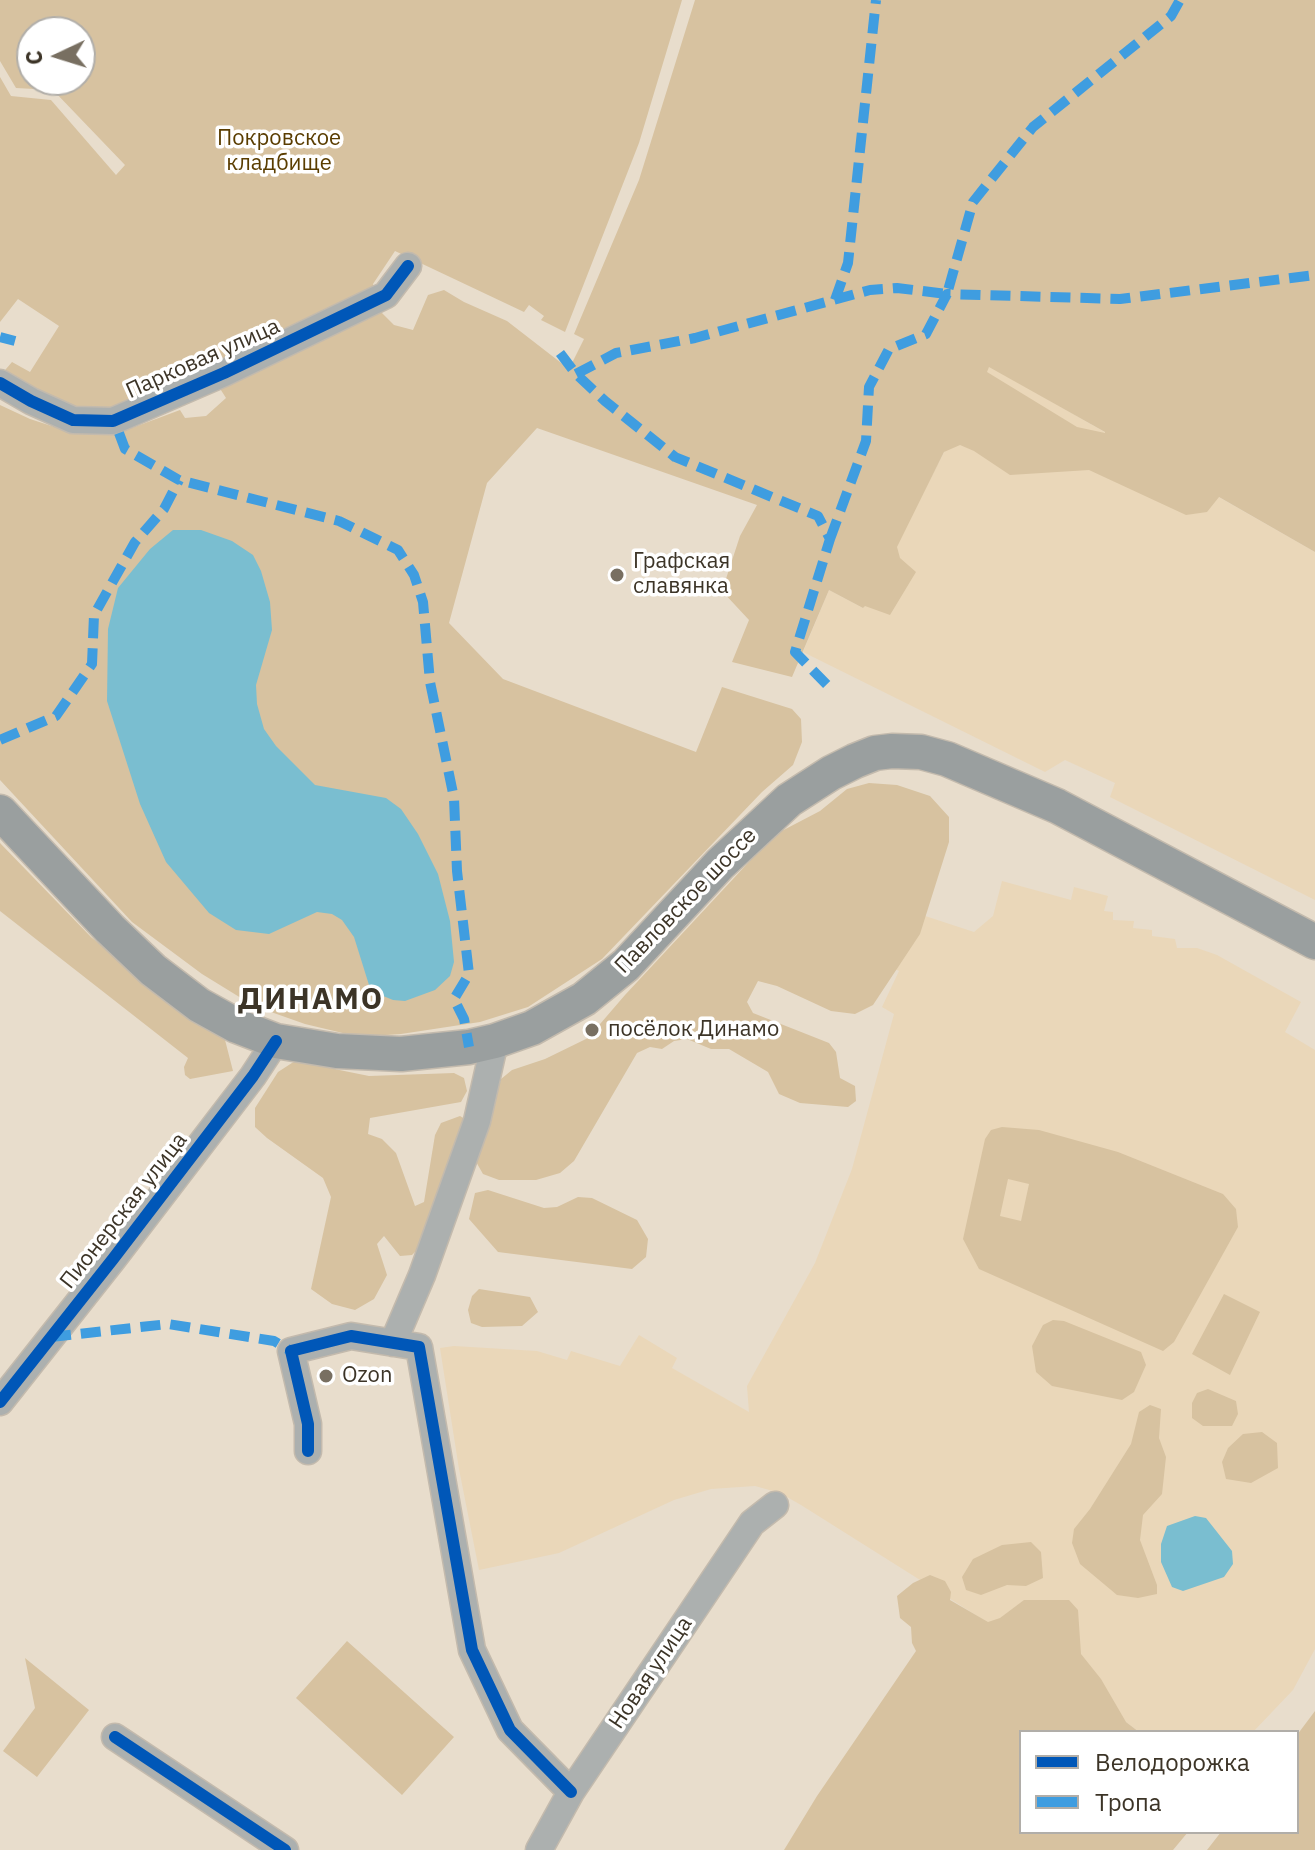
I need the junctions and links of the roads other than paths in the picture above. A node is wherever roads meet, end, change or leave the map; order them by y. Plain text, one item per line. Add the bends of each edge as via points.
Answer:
1 (408, 266) dead end
2 (0, 383) edge
3 (0, 812) edge
4 (1315, 942) edge
5 (276, 1041) junction
6 (495, 1041) junction
7 (406, 1345) junction
8 (0, 1402) edge
9 (308, 1451) dead end
10 (775, 1505) dead end
11 (115, 1737) dead end
12 (571, 1792) junction
13 (285, 1850) edge
14 (539, 1850) edge

1 - 2 street, Парковая улица via 386,295 113,421 73,420
3 - 5 main road, Павловское шоссе via 153,970 199,1005
4 - 6 main road, Павловское шоссе via 1057,806 947,759 921,752 884,752 831,773 789,800 720,864 626,965 584,999 532,1028
5 - 6 main road, Павловское шоссе via 401,1054
5 - 8 street, Пионерская улица
6 - 7 street via 477,1121 422,1275
7 - 9 street via 351,1336 291,1351 308,1424
7 - 12 street via 472,1650 510,1730
10 - 12 street, Новая улица via 752,1523
11 - 13 street
12 - 14 street, Новая улица

